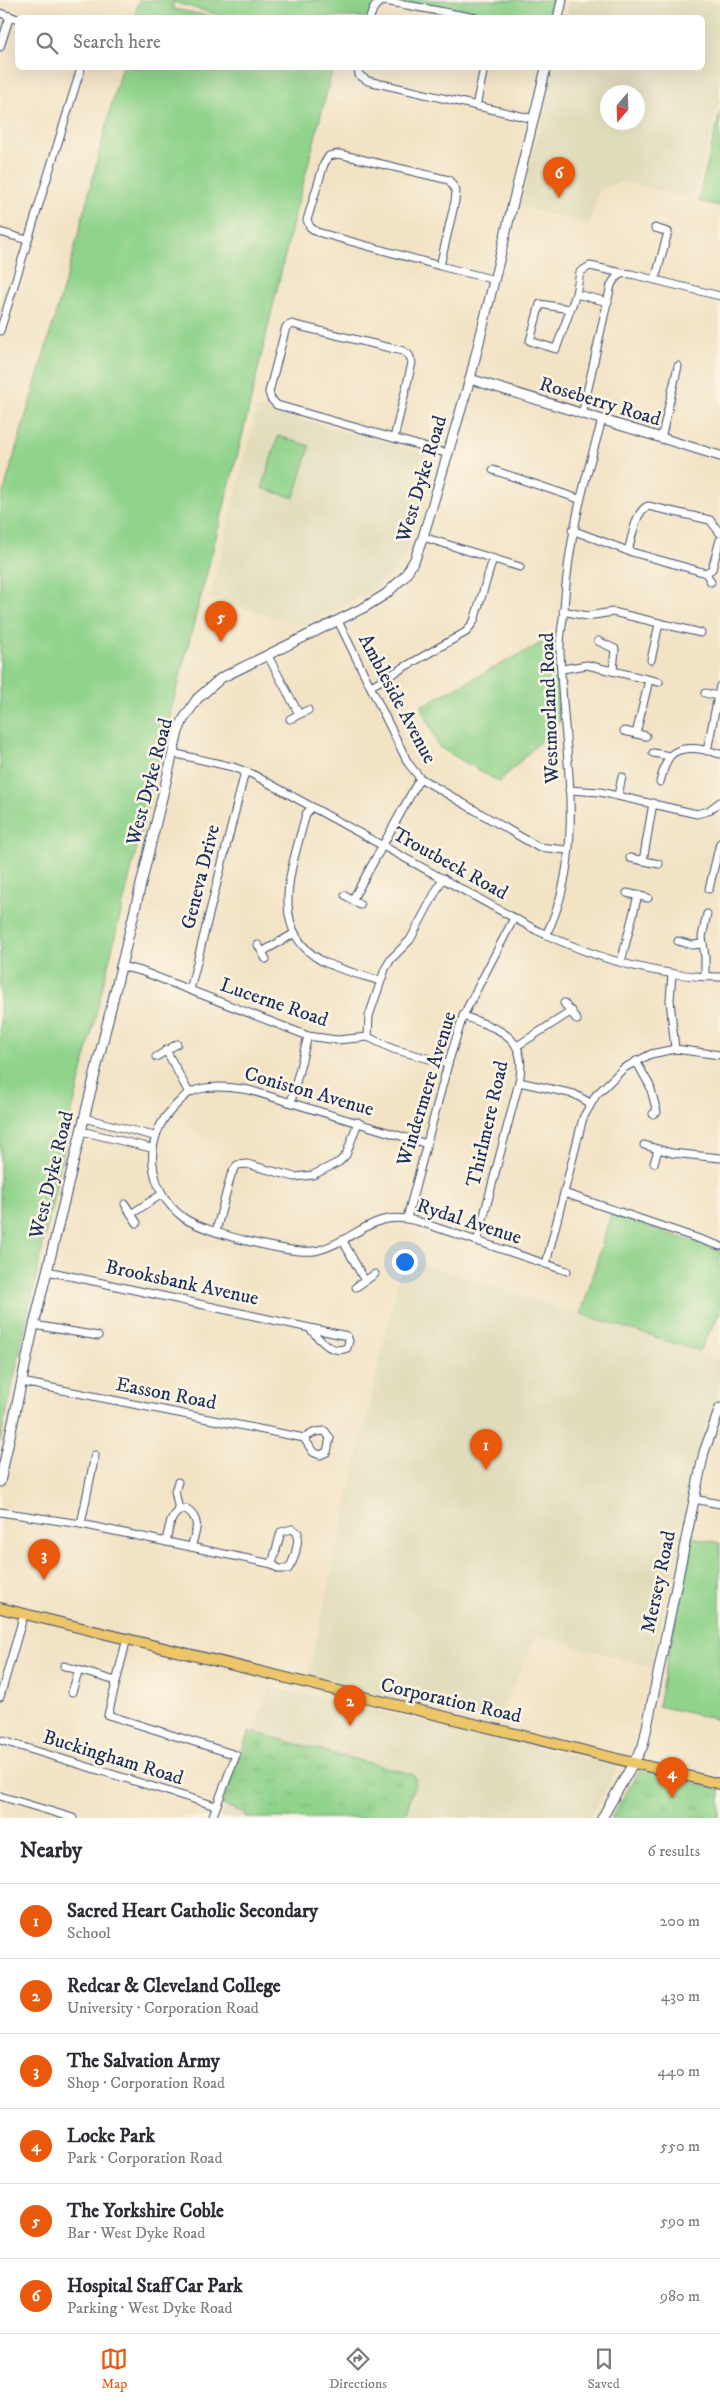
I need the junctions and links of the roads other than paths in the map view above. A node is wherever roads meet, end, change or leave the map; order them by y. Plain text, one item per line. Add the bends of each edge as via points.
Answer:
1 (562, 0) edge
2 (0, 13) edge
3 (371, 15) edge
4 (460, 15) edge
5 (559, 15) edge
6 (14, 17) edge
7 (0, 47) edge
8 (80, 70) edge
9 (358, 70) edge
10 (484, 70) edge
11 (546, 70) edge
12 (476, 106) junction
13 (534, 120) junction
14 (655, 228) dead end
15 (0, 232) edge
16 (27, 240) junction
17 (440, 266) junction
18 (622, 274) junction
19 (495, 280) junction
20 (655, 280) junction
21 (576, 294) junction
22 (720, 296) edge
23 (608, 302) junction
24 (569, 309) junction
25 (0, 331) edge
26 (678, 366) dead end
27 (470, 379) junction
28 (582, 415) junction
29 (602, 420) junction
30 (394, 438) junction
31 (661, 439) junction
32 (449, 454) junction
33 (720, 456) edge
34 (492, 470) dead end
35 (579, 499) junction
36 (572, 530) junction
37 (720, 533) edge
38 (423, 537) junction
39 (720, 540) edge
40 (628, 551) junction
41 (493, 559) junction
42 (520, 567) dead end
43 (706, 572) junction
44 (711, 582) dead end
45 (563, 611) junction
46 (338, 621) junction
47 (659, 624) junction
48 (701, 633) dead end
49 (598, 641) dead end
50 (268, 656) junction
51 (651, 660) dead end
52 (562, 669) junction
53 (613, 670) junction
54 (649, 680) junction
55 (659, 682) dead end
56 (371, 686) junction
57 (720, 686) edge
58 (705, 692) dead end
59 (717, 696) junction
60 (308, 710) dead end
61 (299, 714) junction
62 (290, 719) dead end
63 (624, 731) dead end
64 (636, 734) junction
65 (646, 736) dead end
66 (707, 751) junction
67 (172, 753) junction
68 (653, 753) dead end
69 (720, 754) edge
70 (670, 756) junction
71 (245, 772) junction
72 (622, 777) dead end
73 (420, 778) junction
74 (660, 782) dead end
75 (569, 790) junction
76 (618, 795) junction
77 (653, 803) junction
78 (312, 807) junction
79 (719, 807) edge
80 (720, 844) edge
81 (382, 846) junction
82 (567, 850) junction
83 (630, 858) dead end
84 (643, 861) junction
85 (659, 864) dead end
86 (716, 876) edge
87 (443, 878) junction
88 (709, 889) dead end
89 (627, 893) dead end
90 (345, 895) dead end
91 (638, 895) junction
92 (648, 898) dead end
93 (353, 899) junction
94 (360, 905) dead end
95 (707, 914) dead end
96 (514, 918) junction
97 (295, 933) junction
98 (546, 935) junction
99 (678, 941) dead end
100 (702, 944) junction
101 (258, 945) dead end
102 (621, 962) junction
103 (120, 966) junction
104 (672, 974) junction
105 (705, 977) junction
106 (720, 977) edge
107 (380, 981) junction
108 (190, 990) junction
109 (564, 1004) dead end
110 (572, 1011) junction
111 (463, 1016) junction
112 (577, 1020) dead end
113 (308, 1036) junction
114 (368, 1037) junction
115 (176, 1044) dead end
116 (517, 1046) junction
117 (675, 1049) junction
118 (166, 1050) junction
119 (720, 1055) edge
120 (156, 1056) dead end
121 (636, 1061) junction
122 (448, 1064) junction
123 (519, 1082) junction
124 (189, 1093) junction
125 (291, 1102) junction
126 (590, 1103) junction
127 (653, 1114) dead end
128 (84, 1118) junction
129 (358, 1122) junction
130 (80, 1131) junction
131 (154, 1136) junction
132 (426, 1144) junction
133 (644, 1145) dead end
134 (152, 1148) junction
135 (658, 1150) junction
136 (720, 1158) edge
137 (654, 1163) dead end
138 (564, 1193) junction
139 (162, 1194) junction
140 (125, 1204) dead end
141 (131, 1214) junction
142 (407, 1218) junction
143 (137, 1223) dead end
144 (216, 1231) junction
145 (343, 1241) junction
146 (477, 1242) junction
147 (720, 1246) edge
148 (546, 1264) junction
149 (47, 1271) junction
150 (567, 1271) dead end
151 (375, 1274) dead end
152 (365, 1281) junction
153 (356, 1287) dead end
154 (34, 1325) junction
155 (309, 1328) junction
156 (98, 1336) dead end
157 (22, 1382) junction
158 (719, 1411) edge
159 (304, 1438) dead end
160 (95, 1455) dead end
161 (0, 1482) edge
162 (178, 1482) dead end
163 (694, 1499) junction
164 (720, 1504) edge
165 (179, 1510) junction
166 (0, 1512) edge
167 (81, 1524) junction
168 (166, 1542) junction
169 (191, 1547) junction
170 (272, 1564) junction
171 (0, 1608) edge
172 (24, 1614) junction
173 (127, 1638) junction
174 (64, 1666) dead end
175 (79, 1670) junction
176 (116, 1681) junction
177 (72, 1692) dead end
178 (0, 1697) edge
179 (0, 1740) edge
180 (634, 1763) junction
181 (720, 1784) edge
182 (0, 1796) edge
183 (216, 1806) junction
184 (73, 1818) edge
185 (212, 1818) edge
186 (602, 1818) edge

1 - 5 street
2 - 6 street
3 - 4 street via 378,2 385,1
6 - 7 street
8 - 16 street
9 - 12 street via 359,75 368,81
10 - 12 street
11 - 13 street, West Dyke Road
12 - 13 street
13 - 19 street, West Dyke Road
14 - 20 street via 668,232
15 - 16 street
16 - 25 street
17 - 17 street via 455,201 456,191 449,180 339,154 329,156 307,220 310,227 317,232
17 - 19 street
18 - 20 street
18 - 21 street via 585,267 580,272
18 - 23 street via 611,285
19 - 27 street, West Dyke Road
20 - 22 street
21 - 23 street
21 - 24 street
23 - 28 street
24 - 24 street via 556,349 530,341 540,304
26 - 31 street
27 - 28 street, Roseberry Road
27 - 32 street, West Dyke Road
28 - 29 street, Roseberry Road
29 - 31 street, Roseberry Road
29 - 35 street, Westmorland Road
30 - 30 street via 277,404 271,399 269,392 286,327 292,324 409,355 412,363
30 - 32 street
31 - 33 street, Roseberry Road
32 - 38 street, West Dyke Road
34 - 35 street
35 - 36 street, Westmorland Road
36 - 40 street
36 - 45 street, Westmorland Road
37 - 40 street via 710,520 648,506 639,515
38 - 41 street
38 - 46 street, West Dyke Road via 415,559 399,582 386,594
39 - 43 street via 712,569
40 - 43 street
41 - 42 street
41 - 56 street via 474,622 466,632
43 - 44 street
45 - 47 street via 587,616 613,612
45 - 52 street, Westmorland Road
46 - 50 street, West Dyke Road
46 - 56 street, Ambleside Avenue
47 - 48 street
47 - 51 street
49 - 53 street via 615,649
50 - 61 street
50 - 67 street, West Dyke Road via 221,678 197,699 183,720
52 - 53 street via 587,665
52 - 75 street, Westmorland Road
53 - 54 street
54 - 55 street
54 - 64 street
56 - 73 street, Ambleside Avenue via 408,763
57 - 59 street
58 - 59 street
59 - 66 street
60 - 61 street
61 - 62 street
63 - 64 street
64 - 65 street
66 - 69 street
66 - 70 street via 688,749
67 - 71 street, Troutbeck Road
67 - 103 street, West Dyke Road
68 - 70 street
70 - 74 street
71 - 78 street, Troutbeck Road
71 - 108 street, Geneva Drive
72 - 76 street
73 - 81 street
73 - 82 street, Ambleside Avenue via 538,847
75 - 76 street
75 - 82 street, Westmorland Road via 571,820
76 - 77 street
77 - 79 street via 697,814
77 - 84 street
78 - 81 street, Troutbeck Road
78 - 97 street via 306,814 287,895
80 - 86 street
81 - 87 street, Troutbeck Road
81 - 93 street
82 - 98 street, Westmorland Road via 567,872
83 - 84 street
84 - 85 street
86 - 88 street
87 - 96 street, Troutbeck Road
87 - 107 street via 410,940 391,959
89 - 91 street
90 - 93 street
91 - 92 street
91 - 102 street
93 - 94 street
95 - 100 street
96 - 98 street, Troutbeck Road
96 - 111 street, Windermere Avenue
97 - 101 street via 264,955
97 - 107 street via 321,960
98 - 102 street, Troutbeck Road
99 - 100 street
100 - 105 street
102 - 104 street, Troutbeck Road
103 - 108 street, Lucerne Road
103 - 128 street, West Dyke Road
104 - 105 street, Troutbeck Road
104 - 117 street via 670,1000
105 - 106 street, Troutbeck Road
107 - 114 street via 369,1016
108 - 113 street, Lucerne Road
109 - 110 street
110 - 112 street
110 - 116 street
111 - 116 street, Thirlmere Road via 503,1031
111 - 122 street, Windermere Avenue
113 - 114 street, Lucerne Road via 337,1040
113 - 125 street
114 - 122 street via 393,1049
115 - 118 street
116 - 123 street, Thirlmere Road via 521,1063
117 - 119 street
117 - 121 street
118 - 120 street
118 - 124 street
121 - 126 street via 613,1076
121 - 127 street via 651,1091 657,1112
122 - 132 street, Windermere Avenue
123 - 126 street via 574,1094
123 - 146 street, Thirlmere Road
124 - 125 street, Coniston Avenue via 229,1086
124 - 131 street via 168,1112
125 - 129 street, Coniston Avenue
126 - 138 street via 583,1118
128 - 130 street, West Dyke Road
128 - 131 street
129 - 132 street, Coniston Avenue
129 - 144 street via 346,1155 313,1175 295,1177 237,1164
130 - 134 street
130 - 149 street, West Dyke Road
131 - 134 street
132 - 142 street, Windermere Avenue
133 - 135 street
134 - 139 street, Rydal Avenue via 154,1178
135 - 136 street
135 - 137 street
138 - 147 street
138 - 148 street
139 - 141 street
139 - 144 street, Rydal Avenue via 186,1219
140 - 141 street
141 - 143 street
142 - 145 street, Rydal Avenue via 385,1218 373,1222
142 - 146 street, Rydal Avenue
144 - 145 street, Rydal Avenue via 300,1252 316,1251
145 - 152 street
146 - 148 street, Rydal Avenue
148 - 150 street, Rydal Avenue
149 - 154 street, West Dyke Road
149 - 155 street, Brooksbank Avenue
151 - 152 street
152 - 153 street
154 - 156 street
154 - 157 street, West Dyke Road
155 - 155 street, Brooksbank Avenue via 347,1336 347,1348 340,1351 328,1348
157 - 159 street, Easson Road
157 - 161 street, West Dyke Road
158 - 163 street, Mersey Road via 704,1452
160 - 167 street
162 - 165 street via 175,1491
163 - 164 street
163 - 180 street, Mersey Road via 643,1746
165 - 168 street
165 - 169 street via 186,1509 194,1514 197,1522
166 - 167 street
167 - 168 street
168 - 169 street
169 - 170 street
170 - 170 street via 279,1569 288,1569 292,1564 298,1533 292,1529 281,1532
171 - 172 main road, Corporation Road
172 - 173 main road, Corporation Road
172 - 178 street
173 - 176 street
173 - 180 main road, Corporation Road
174 - 175 street
175 - 176 street
175 - 177 street
176 - 183 street via 108,1715 236,1755
179 - 183 street, Buckingham Road
180 - 181 main road, Corporation Road
180 - 186 street, Mersey Road
182 - 184 street
183 - 185 street

